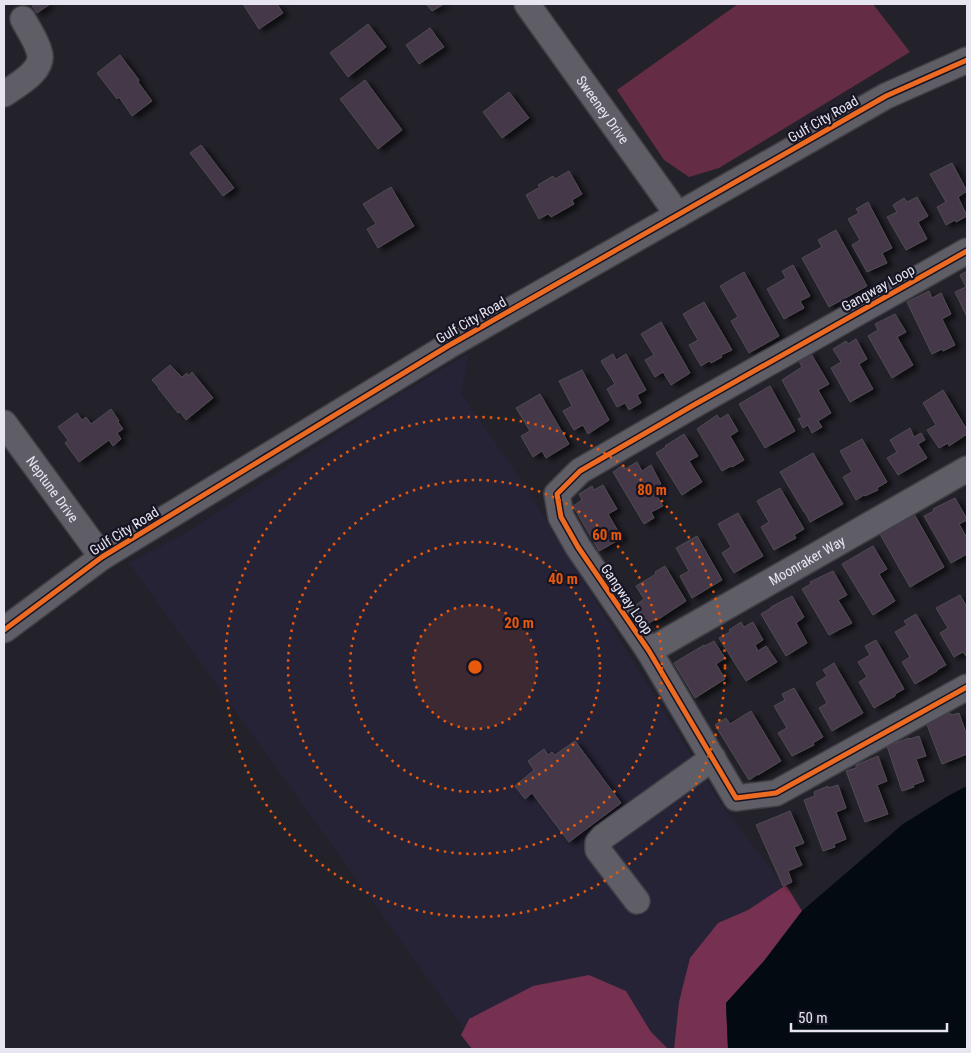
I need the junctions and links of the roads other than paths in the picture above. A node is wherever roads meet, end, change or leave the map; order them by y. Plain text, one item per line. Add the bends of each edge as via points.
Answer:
1 (527, 4) edge
2 (22, 19) dead end
3 (967, 60) edge
4 (4, 94) edge
5 (678, 215) junction
6 (967, 251) edge
7 (4, 423) edge
8 (967, 469) edge
9 (102, 556) junction
10 (4, 630) edge
11 (649, 652) junction
12 (967, 687) edge
13 (713, 758) junction
14 (637, 901) dead end

1 - 5 street, Sweeney Drive
2 - 4 street via 40,52 40,59 33,73
3 - 5 street, Gulf City Road via 886,96
5 - 9 street, Gulf City Road via 448,346
6 - 11 street, Gangway Loop via 580,471 557,494 561,517 578,547
7 - 9 street, Neptune Drive
8 - 11 street, Moonraker Way
9 - 10 street, Gulf City Road
11 - 13 street, Gangway Loop
12 - 13 street, Gangway Loop via 776,793 736,798
13 - 14 street via 598,843 598,850

